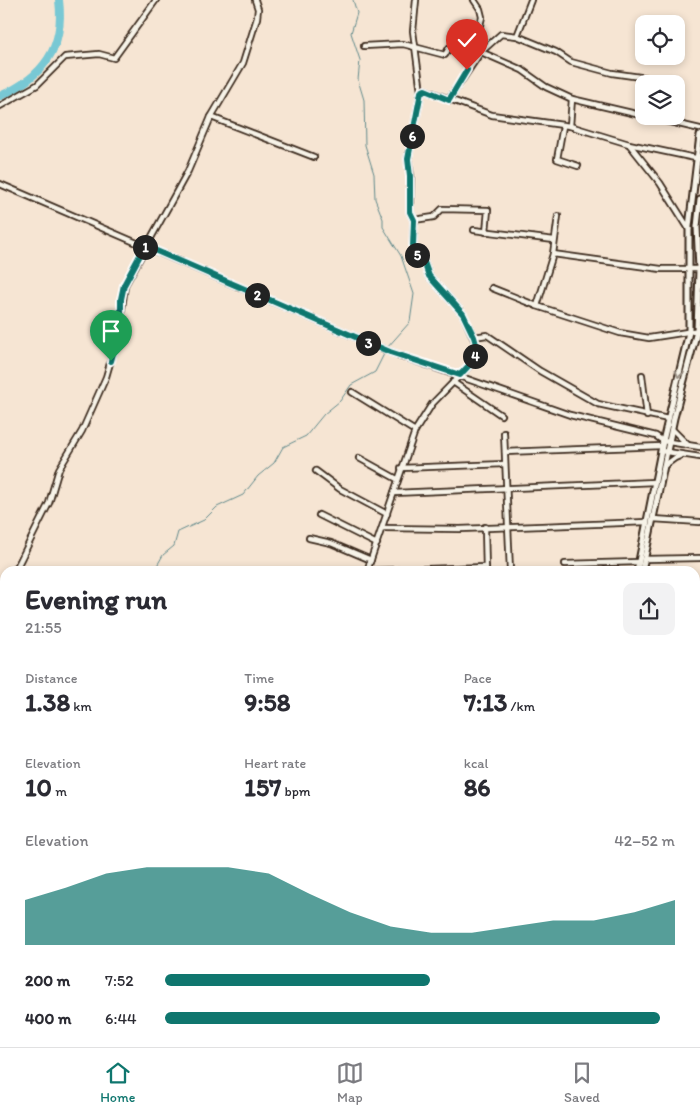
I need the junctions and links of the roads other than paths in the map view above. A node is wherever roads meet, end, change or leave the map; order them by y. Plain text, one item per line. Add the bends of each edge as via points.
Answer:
1 (156, 0) edge
2 (255, 0) edge
3 (416, 0) edge
4 (474, 0) edge
5 (531, 0) edge
6 (518, 36) junction
7 (364, 46) dead end
8 (415, 46) junction
9 (485, 46) junction
10 (449, 48) dead end
11 (481, 52) junction
12 (635, 76) edge
13 (421, 92) junction
14 (572, 99) junction
15 (449, 100) junction
16 (0, 106) edge
17 (211, 117) junction
18 (563, 126) junction
19 (570, 126) junction
20 (700, 129) edge
21 (700, 135) edge
22 (629, 144) junction
23 (314, 157) dead end
24 (698, 159) edge
25 (578, 166) dead end
26 (0, 184) edge
27 (700, 199) edge
28 (558, 216) dead end
29 (414, 220) junction
30 (474, 230) dead end
31 (690, 230) junction
32 (486, 232) junction
33 (554, 240) junction
34 (145, 246) junction
35 (553, 254) junction
36 (690, 269) junction
37 (700, 269) edge
38 (492, 288) dead end
39 (537, 306) junction
40 (699, 330) edge
41 (690, 332) junction
42 (474, 337) junction
43 (460, 375) junction
44 (642, 375) dead end
45 (453, 382) junction
46 (352, 392) dead end
47 (501, 415) dead end
48 (647, 416) junction
49 (668, 419) junction
50 (672, 429) junction
51 (415, 431) junction
52 (504, 433) dead end
53 (665, 446) junction
54 (693, 446) junction
55 (700, 447) edge
56 (505, 452) junction
57 (689, 455) junction
58 (699, 457) edge
59 (359, 458) dead end
60 (505, 464) junction
61 (664, 466) junction
62 (401, 468) junction
63 (316, 471) dead end
64 (398, 479) junction
65 (655, 482) junction
66 (506, 488) junction
67 (394, 493) junction
68 (388, 514) junction
69 (319, 515) dead end
70 (650, 520) junction
71 (700, 521) edge
72 (485, 527) junction
73 (508, 527) junction
74 (383, 528) junction
75 (309, 538) dead end
76 (377, 544) junction
77 (700, 558) edge
78 (645, 559) junction
79 (371, 560) junction
80 (639, 562) junction
81 (565, 564) dead end
82 (17, 566) edge
83 (369, 566) edge
84 (486, 566) edge
85 (510, 566) edge
86 (638, 566) edge
87 (643, 566) edge
88 (700, 1022) edge
89 (700, 1026) edge

1 - 16 street via 114,58 99,54 65,57 37,85
2 - 17 street via 257,18 243,63
3 - 8 street
4 - 9 street via 482,17 476,41
5 - 6 street
6 - 9 street via 501,34
6 - 12 street via 571,62
7 - 8 street
8 - 10 street via 445,55
8 - 13 street
9 - 11 street
11 - 14 street via 522,70 546,87
11 - 15 street
13 - 15 street via 425,90
13 - 29 street via 408,159 410,212
14 - 19 street
14 - 20 street
15 - 18 street via 492,115
17 - 23 street
17 - 34 street via 188,172
18 - 19 street
18 - 25 street via 557,159
19 - 22 street
21 - 24 street
22 - 24 street
22 - 31 street via 660,183
24 - 31 street
26 - 34 street
27 - 37 street via 697,227
28 - 33 street
29 - 32 street via 434,216 442,209 488,210
29 - 42 street via 413,246 418,257 424,262 429,276 463,314
30 - 32 street
31 - 36 street
32 - 33 street
33 - 35 street
34 - 43 street via 380,348
34 - 82 street via 124,285 119,332 106,377 82,431 59,469 49,502
35 - 36 street via 660,269
35 - 39 street
36 - 37 street
36 - 41 street
37 - 40 street
38 - 39 street
39 - 41 street via 620,333 649,338
40 - 41 street
40 - 50 street
41 -> 49 street
42 - 43 street via 474,360
42 - 48 street via 487,335 540,371 598,404
43 - 45 street
43 - 53 street via 570,415 656,436
44 - 48 street
45 - 47 street
45 - 51 street via 428,409
46 - 51 street
48 - 49 street
49 - 53 street
50 - 53 street
50 - 54 street via 681,440
51 - 62 street
52 - 56 street
53 - 54 street
53 - 56 street
53 - 57 street
53 - 61 street
53 - 65 street
54 - 55 street
55 - 58 street
56 - 60 street
57 - 58 street
57 - 61 street via 675,458
59 - 64 street
60 - 62 street
60 - 66 street
61 - 70 street
62 - 64 street
63 - 68 street via 340,489
64 - 67 street
65 - 66 street
65 - 70 street
66 - 67 street
66 - 73 street
67 - 68 street
68 - 74 street
69 - 76 street
70 - 71 street
70 - 73 street
70 - 78 street
70 - 80 street
72 - 73 street
72 - 74 street
72 - 84 street
73 - 85 street
74 - 76 street
75 - 79 street via 331,543
76 - 79 street
77 - 78 street
78 - 87 street
79 - 83 street
80 - 81 street
80 - 86 street
88 - 89 street

